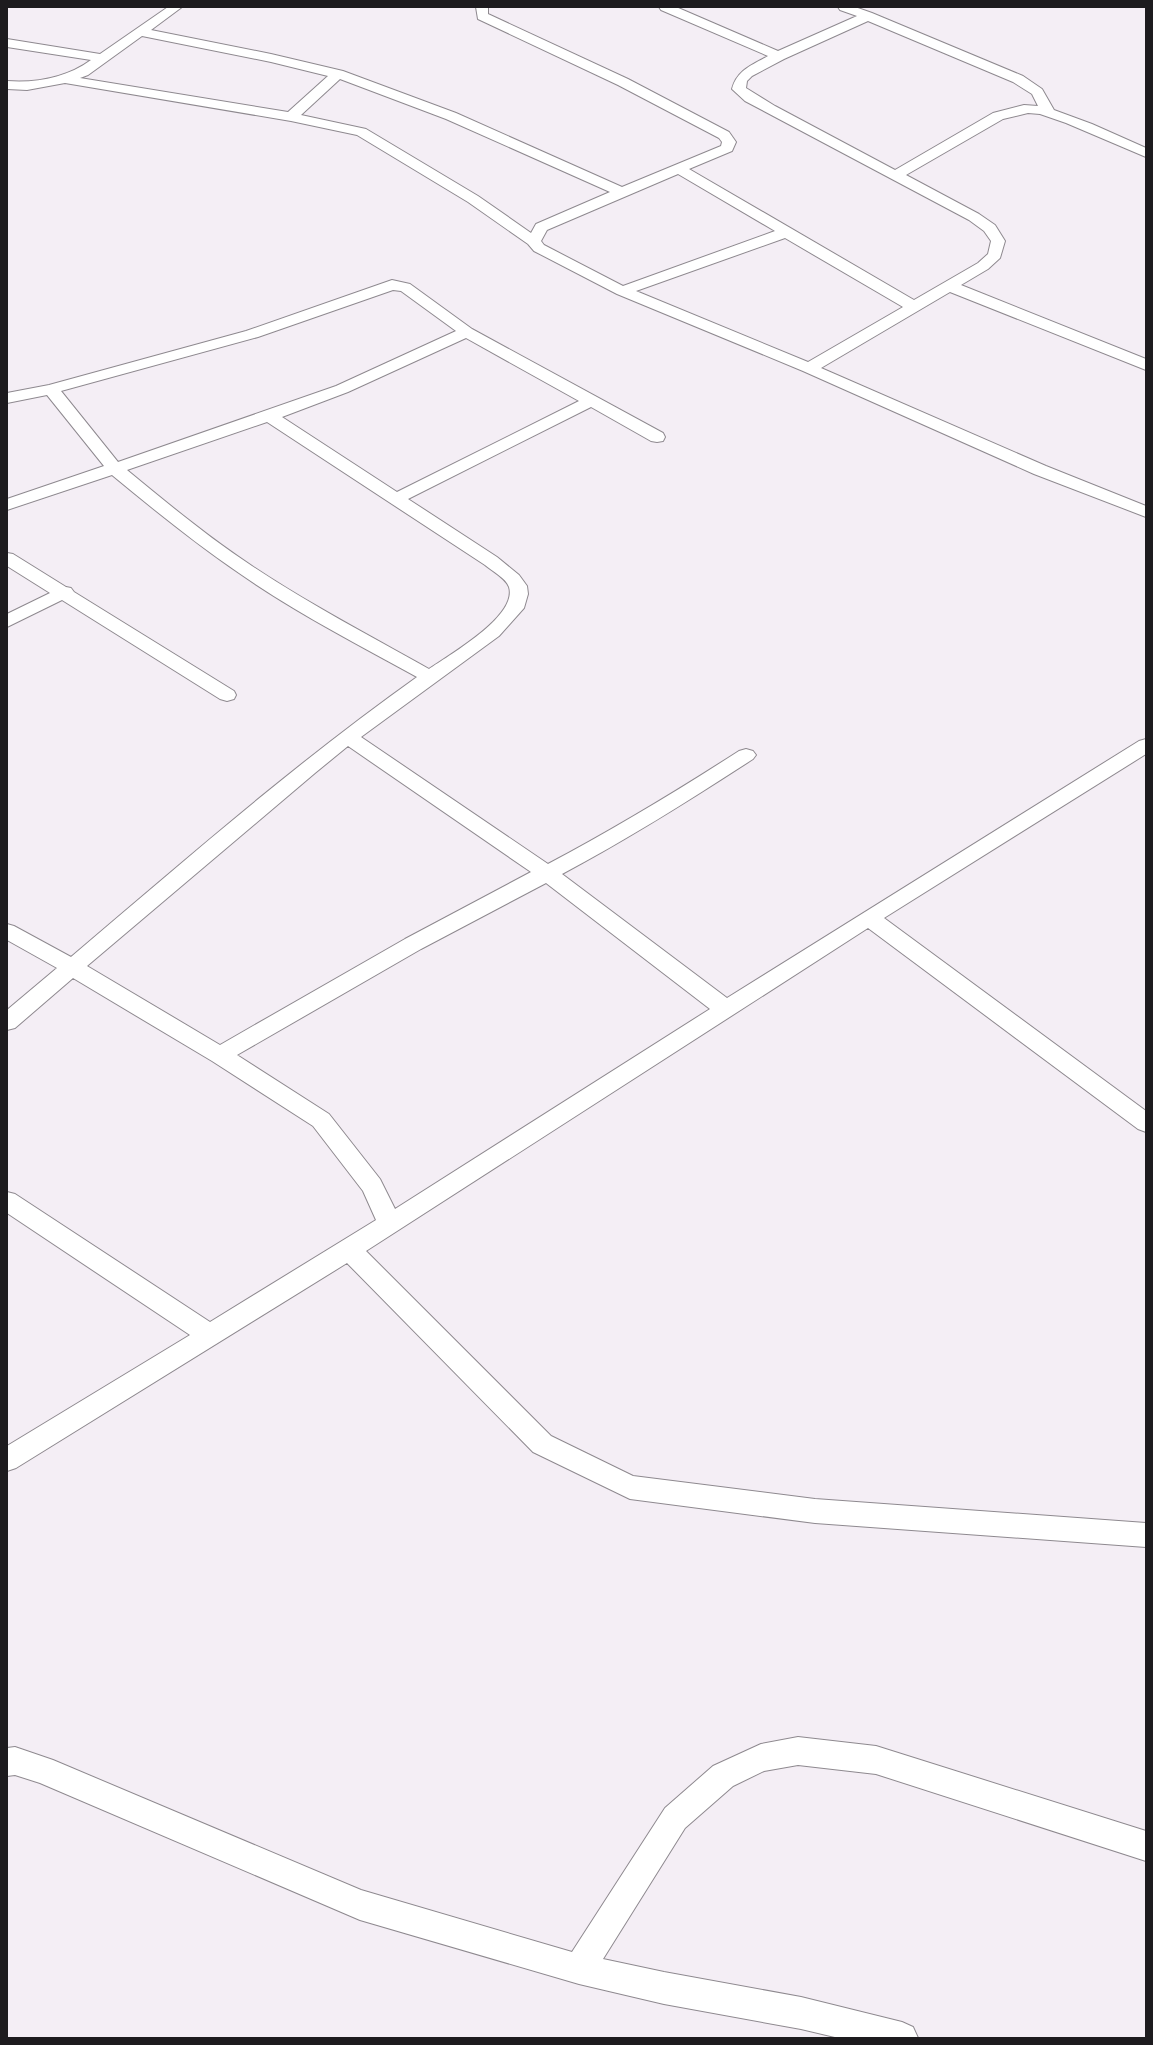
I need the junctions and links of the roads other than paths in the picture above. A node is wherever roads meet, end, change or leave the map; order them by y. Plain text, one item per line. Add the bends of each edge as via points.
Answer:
1 (176, 7) edge
2 (482, 7) edge
3 (665, 7) edge
4 (844, 7) edge
5 (868, 16) junction
6 (140, 32) junction
7 (7, 43) edge
8 (778, 56) junction
9 (102, 58) junction
10 (338, 74) junction
11 (65, 79) junction
12 (7, 85) edge
13 (1050, 113) junction
14 (291, 117) junction
15 (1146, 153) edge
16 (679, 169) junction
17 (896, 175) junction
18 (621, 192) junction
19 (787, 232) junction
20 (533, 241) junction
21 (949, 286) junction
22 (622, 291) junction
23 (914, 307) junction
24 (467, 332) junction
25 (1146, 366) edge
26 (809, 368) junction
27 (51, 389) junction
28 (7, 398) edge
29 (591, 401) junction
30 (270, 416) junction
31 (656, 437) dead end
32 (114, 468) junction
33 (396, 499) junction
34 (7, 505) edge
35 (1146, 512) edge
36 (7, 558) edge
37 (65, 592) junction
38 (7, 621) edge
39 (430, 677) junction
40 (227, 695) dead end
41 (348, 738) junction
42 (1146, 745) edge
43 (746, 755) dead end
44 (547, 873) junction
45 (868, 918) junction
46 (7, 932) edge
47 (72, 967) junction
48 (726, 1009) junction
49 (7, 1022) edge
50 (220, 1054) junction
51 (1146, 1123) edge
52 (7, 1201) edge
53 (390, 1224) junction
54 (349, 1249) junction
55 (210, 1335) junction
56 (7, 1460) edge
57 (1146, 1535) edge
58 (7, 1762) edge
59 (1146, 1846) edge
60 (579, 1969) junction
61 (902, 2038) edge

1 - 6 street
2 - 16 street via 482,16 623,82 724,135 730,142 727,148
3 - 8 street
4 - 5 street
5 - 8 street
5 - 13 street via 1018,79 1037,92
6 - 9 street
6 - 10 street
7 - 9 street
8 - 17 street via 751,71 741,80 739,89 770,109
9 - 11 street via 83,72
10 - 14 street
10 - 18 street via 451,116
11 - 12 street via 27,86
11 - 14 street
13 - 15 street
13 - 17 street via 1029,109 1014,110 998,116
14 - 20 street via 361,132 473,199
16 - 18 street
16 - 19 street
17 - 21 street via 974,217 990,228 998,241 995,255 983,266
18 - 20 street via 541,227
19 - 22 street
19 - 23 street
20 - 22 street via 539,248
21 - 23 street
21 - 25 street
22 - 26 street
23 - 26 street
24 - 27 street via 405,287 392,285 252,334
24 - 29 street
24 - 30 street via 342,389
26 - 35 street via 1040,470
27 - 28 street
27 - 32 street
29 - 31 street
29 - 33 street
30 - 32 street
30 - 33 street
32 - 34 street
32 - 39 street via 177,520 246,570 320,616
33 - 39 street via 491,561 514,580 520,593 516,607 508,619
36 - 37 street
37 - 38 street
37 - 40 street
39 - 41 street
41 - 44 street
41 - 47 street via 211,849
42 - 45 street
43 - 44 street via 668,805
44 - 48 street
44 - 50 street via 406,948
45 - 48 street
45 - 51 street
46 - 47 street
47 - 49 street
47 - 50 street
48 - 53 street
50 - 53 street via 321,1120 372,1186
52 - 55 street
53 - 54 street
54 - 55 street
54 - 57 street via 542,1444 630,1487 815,1511
55 - 56 street
58 - 60 street via 15,1761 43,1770 360,1905
59 - 60 street via 876,1760 798,1751 760,1758 724,1776 675,1818
60 - 61 street via 664,1988 801,2013

